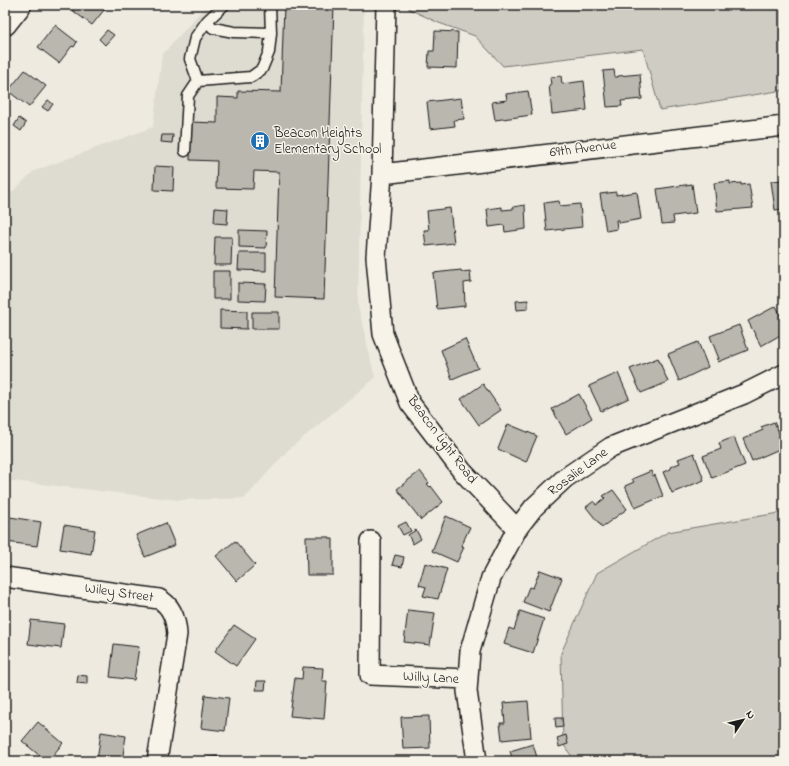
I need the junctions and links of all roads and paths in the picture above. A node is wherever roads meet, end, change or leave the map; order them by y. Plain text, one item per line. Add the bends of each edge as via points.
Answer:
1 (20, 5) edge
2 (224, 5) edge
3 (270, 5) edge
4 (386, 5) edge
5 (207, 21) junction
6 (5, 24) edge
7 (270, 33) junction
8 (198, 81) junction
9 (784, 126) edge
10 (185, 151) dead end
11 (382, 174) junction
12 (784, 374) edge
13 (517, 528) junction
14 (371, 540) dead end
15 (5, 577) edge
16 (468, 679) junction
17 (157, 761) edge
18 (477, 761) edge

1 - 6 street
2 - 5 lane
3 - 7 lane
4 - 11 street, Beacon Light Road
5 - 7 lane via 213,28 234,32
5 - 8 lane via 195,38 190,59
7 - 8 lane via 269,52 262,69 251,77
8 - 10 lane via 188,96
9 - 11 street, 69th Avenue
11 - 13 street, Beacon Light Road via 376,257 383,334 410,403 462,471
12 - 13 street, Rosalie Lane via 744,394 611,447 565,478 534,507
13 - 16 street, Rosalie Lane via 491,578 470,650
14 - 16 street, Willy Lane via 370,675
15 - 17 street, Wiley Street via 159,598 166,603 172,611 177,634
16 - 18 street, Rosalie Lane via 466,691

